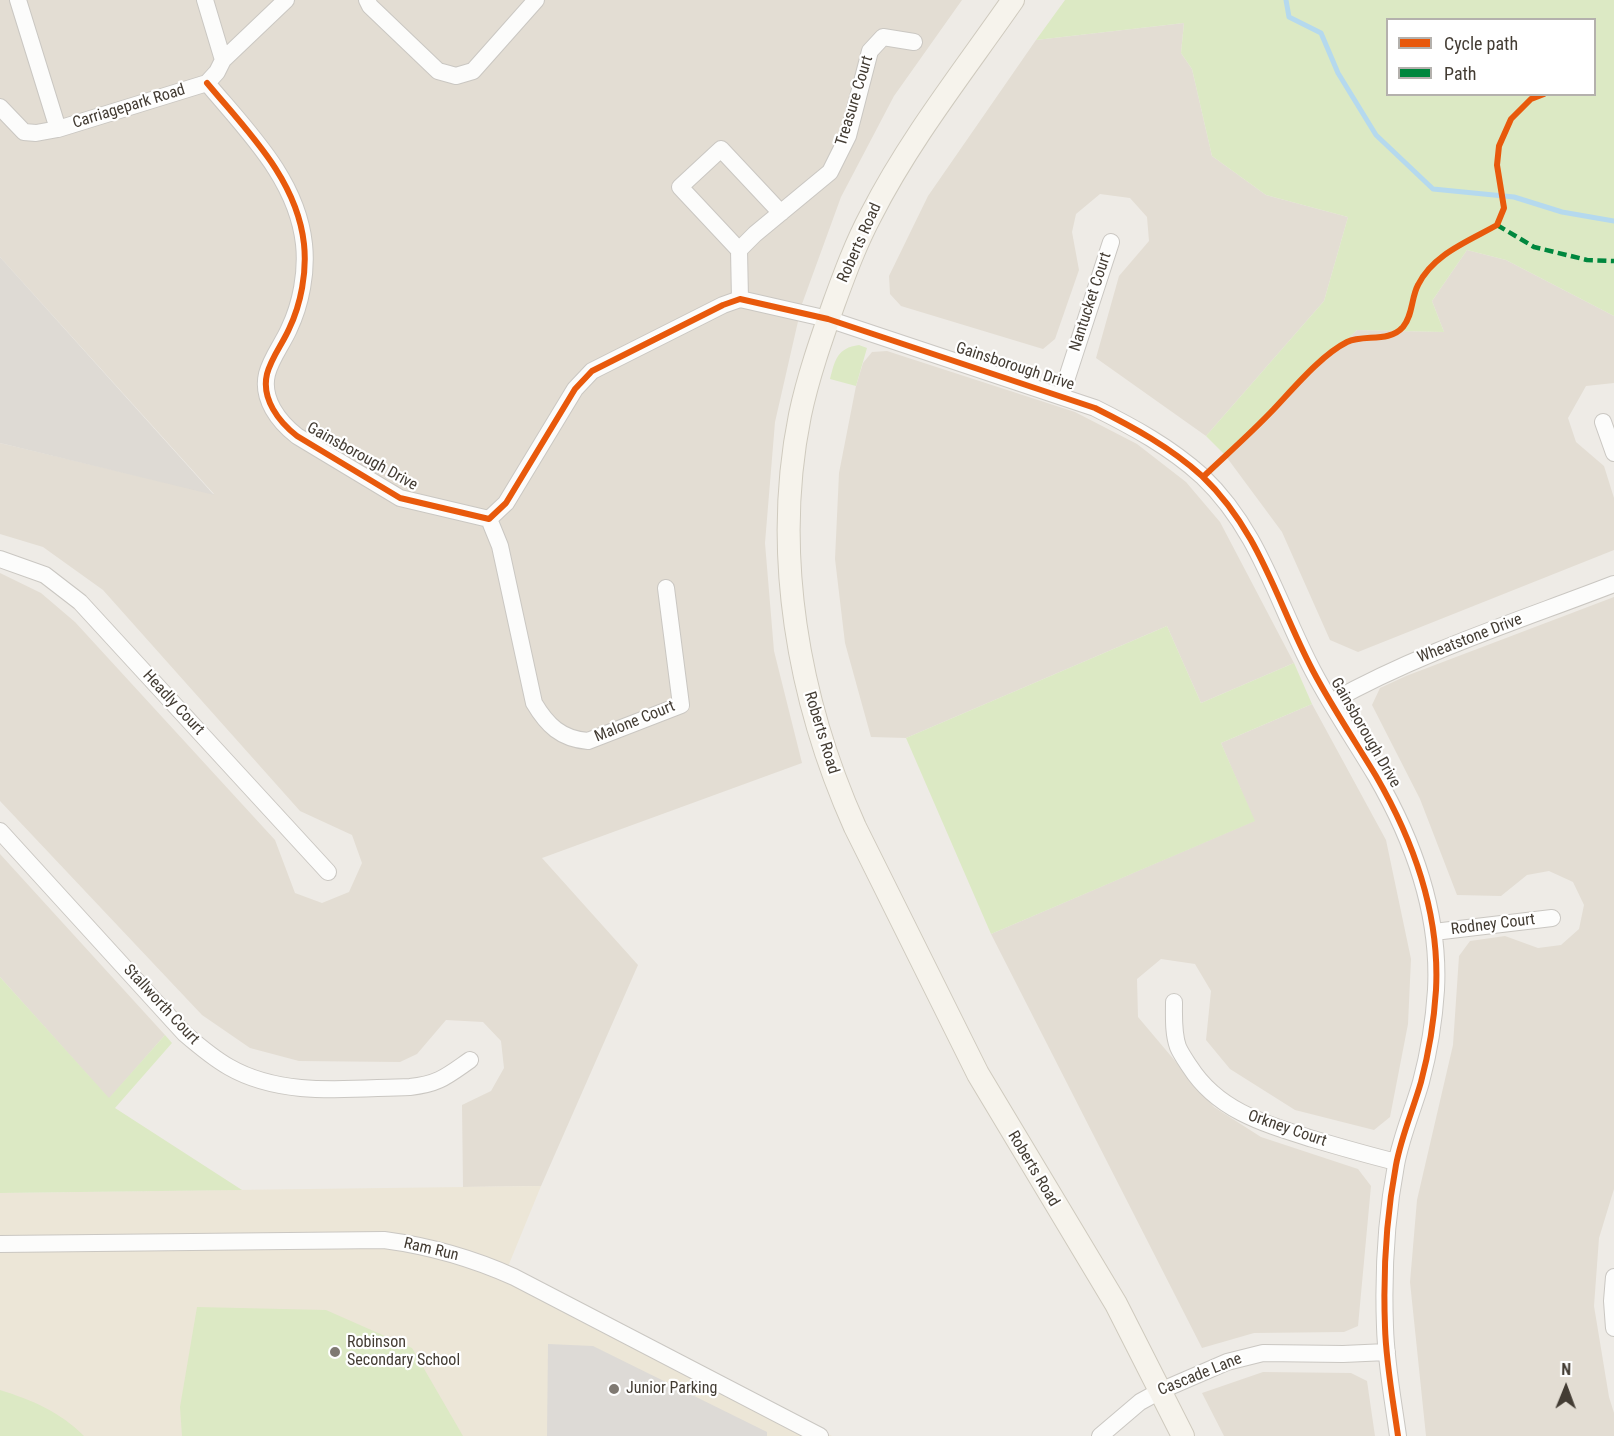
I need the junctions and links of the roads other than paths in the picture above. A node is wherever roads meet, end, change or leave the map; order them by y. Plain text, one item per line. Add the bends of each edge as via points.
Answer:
1 (18, 0) edge
2 (205, 0) edge
3 (286, 0) edge
4 (367, 0) edge
5 (536, 0) edge
6 (1013, 0) edge
7 (914, 42) dead end
8 (223, 60) junction
9 (207, 83) junction
10 (0, 107) edge
11 (58, 129) junction
12 (782, 213) junction
13 (1111, 242) dead end
14 (740, 250) junction
15 (740, 299) junction
16 (828, 319) junction
17 (1061, 396) junction
18 (1603, 422) dead end
19 (1614, 453) edge
20 (489, 519) junction
21 (0, 559) edge
22 (1614, 584) edge
23 (666, 588) dead end
24 (1331, 702) junction
25 (0, 831) edge
26 (328, 872) dead end
27 (1552, 918) dead end
28 (1434, 932) junction
29 (1174, 1002) dead end
30 (470, 1060) dead end
31 (1396, 1162) junction
32 (0, 1244) edge
33 (1614, 1277) edge
34 (1614, 1328) edge
35 (1387, 1352) junction
36 (1160, 1391) junction
37 (820, 1436) edge
38 (1100, 1436) edge
39 (1183, 1436) edge
40 (1398, 1436) edge

1 - 11 street, Carriagepark Road
2 - 8 street
3 - 8 street, Carriagepark Road
4 - 5 street via 438,71 456,76 473,71
6 - 16 main road, Roberts Road via 902,161 871,215
7 - 12 street, Treasure Court via 883,37 870,51 848,136 830,172
8 - 9 street, Carriagepark Road
9 - 11 street, Carriagepark Road
9 - 20 street, Gainsborough Drive via 276,169 299,216 305,257 300,300 267,375 268,394 282,424 400,498
10 - 11 street, Carriagepark Road via 24,132
12 - 14 street, Treasure Court
12 - 14 street via 722,149 680,187
13 - 17 street, Nantucket Court
14 - 15 street
15 - 16 street, Gainsborough Drive
15 - 20 street via 592,371 575,389 506,503
16 - 17 street, Gainsborough Drive
16 - 36 main road, Roberts Road via 800,416 789,520 797,633 822,742 855,827 978,1074 1116,1304
17 - 24 street, Gainsborough Drive via 1136,428 1203,477 1230,508 1262,556 1295,635
18 - 19 street
20 - 23 street, Malone Court via 500,546 534,703 558,733 574,740 588,741 681,705
21 - 26 street, Headly Court via 45,575 80,602
22 - 24 street, Wheatstone Drive via 1408,662
24 - 28 street, Gainsborough Drive via 1401,826 1418,870
25 - 30 street, Stallworth Court via 185,1034 230,1068 260,1081 293,1088 410,1087 441,1080
27 - 28 street, Rodney Court
28 - 31 street, Gainsborough Drive via 1436,990 1430,1042
29 - 31 street, Orkney Court via 1180,1052 1196,1077 1220,1100 1247,1117 1276,1128
31 - 35 street, Gainsborough Drive via 1385,1257
32 - 37 street, Ram Run via 384,1240 463,1256 514,1277
33 - 34 street
35 - 36 street, Cascade Lane via 1263,1353 1227,1362
35 - 40 street, Gainsborough Drive
36 - 38 street, Cascade Lane via 1140,1402
36 - 39 main road, Roberts Road

